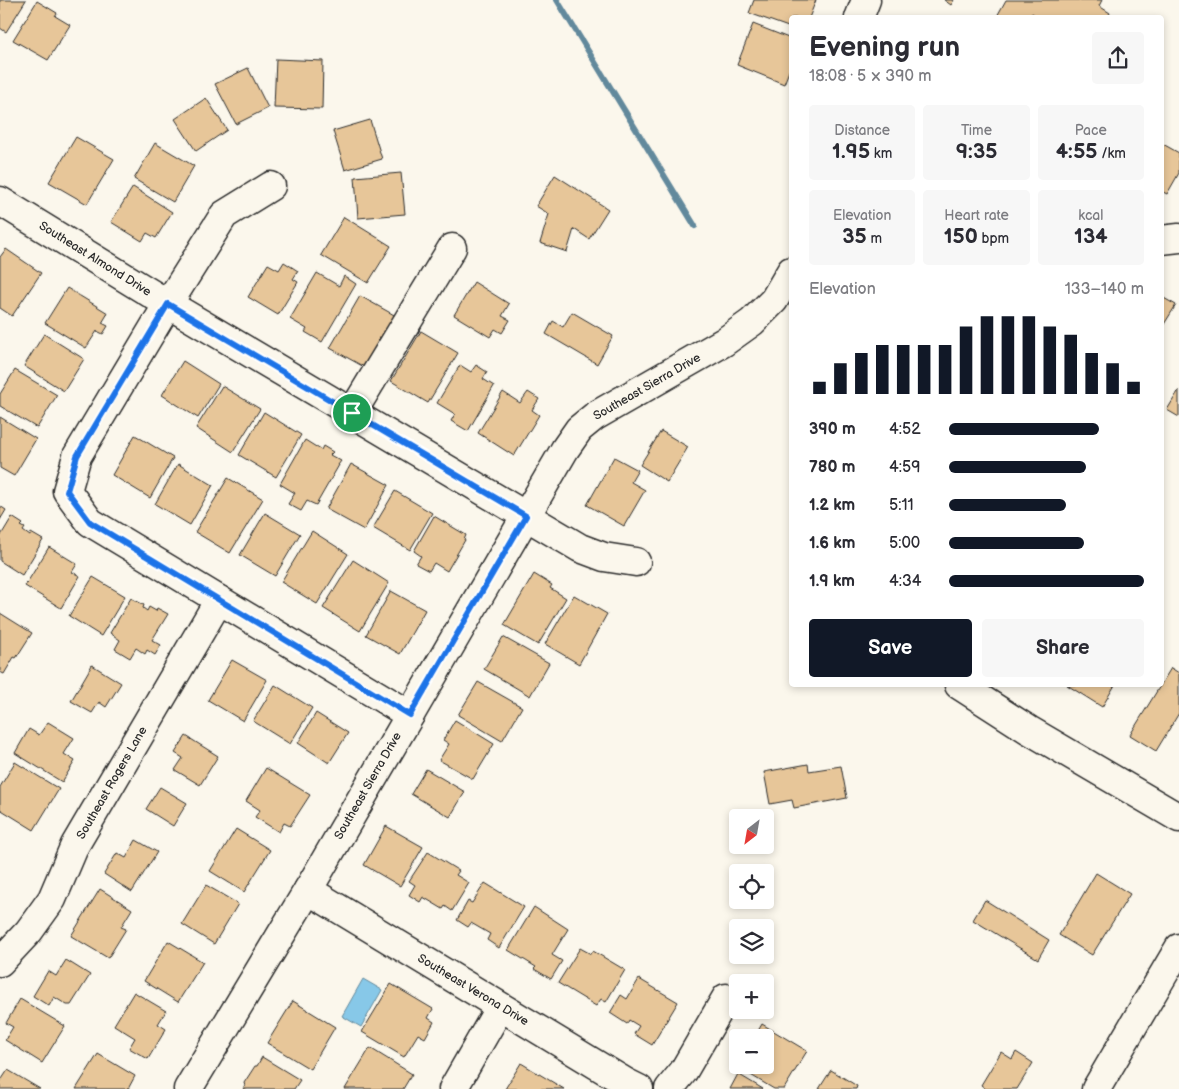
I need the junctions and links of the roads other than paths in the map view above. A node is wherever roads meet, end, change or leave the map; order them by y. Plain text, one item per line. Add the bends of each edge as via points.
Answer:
1 (866, 0) edge
2 (860, 15) edge
3 (271, 186) dead end
4 (0, 201) edge
5 (1179, 238) edge
6 (1164, 240) edge
7 (452, 248) dead end
8 (789, 274) edge
9 (168, 304) junction
10 (352, 413) junction
11 (526, 516) junction
12 (636, 562) dead end
13 (219, 600) junction
14 (962, 687) edge
15 (410, 715) junction
16 (1179, 818) edge
17 (308, 890) junction
18 (1179, 948) edge
19 (0, 962) edge
20 (726, 998) dead end
21 (500, 1007) junction
22 (188, 1089) edge
23 (453, 1089) edge
24 (639, 1089) edge
25 (669, 1089) edge
26 (1096, 1089) edge

1 - 2 street
3 - 9 street via 224,215
4 - 9 street, Southeast Almond Drive
5 - 6 street
7 - 10 street
8 - 11 street, Southeast Sierra Drive via 774,300 752,322 724,342 594,416 565,449
9 - 10 street, Southeast Almond Drive
9 - 13 street via 77,456 67,491 90,522
10 - 11 street, Southeast Almond Drive
11 - 12 street, Southeast Almond Drive via 580,548 604,557
11 - 15 street, Southeast Sierra Drive
13 - 15 street
13 - 19 street, Southeast Rogers Lane via 75,845 52,899 30,931
14 - 16 street
15 - 17 street, Southeast Sierra Drive
17 - 21 street, Southeast Verona Drive
17 - 22 street, Southeast Sierra Drive
18 - 26 street
20 - 25 street via 683,1072
21 - 23 street
21 - 24 street, Southeast Verona Drive

